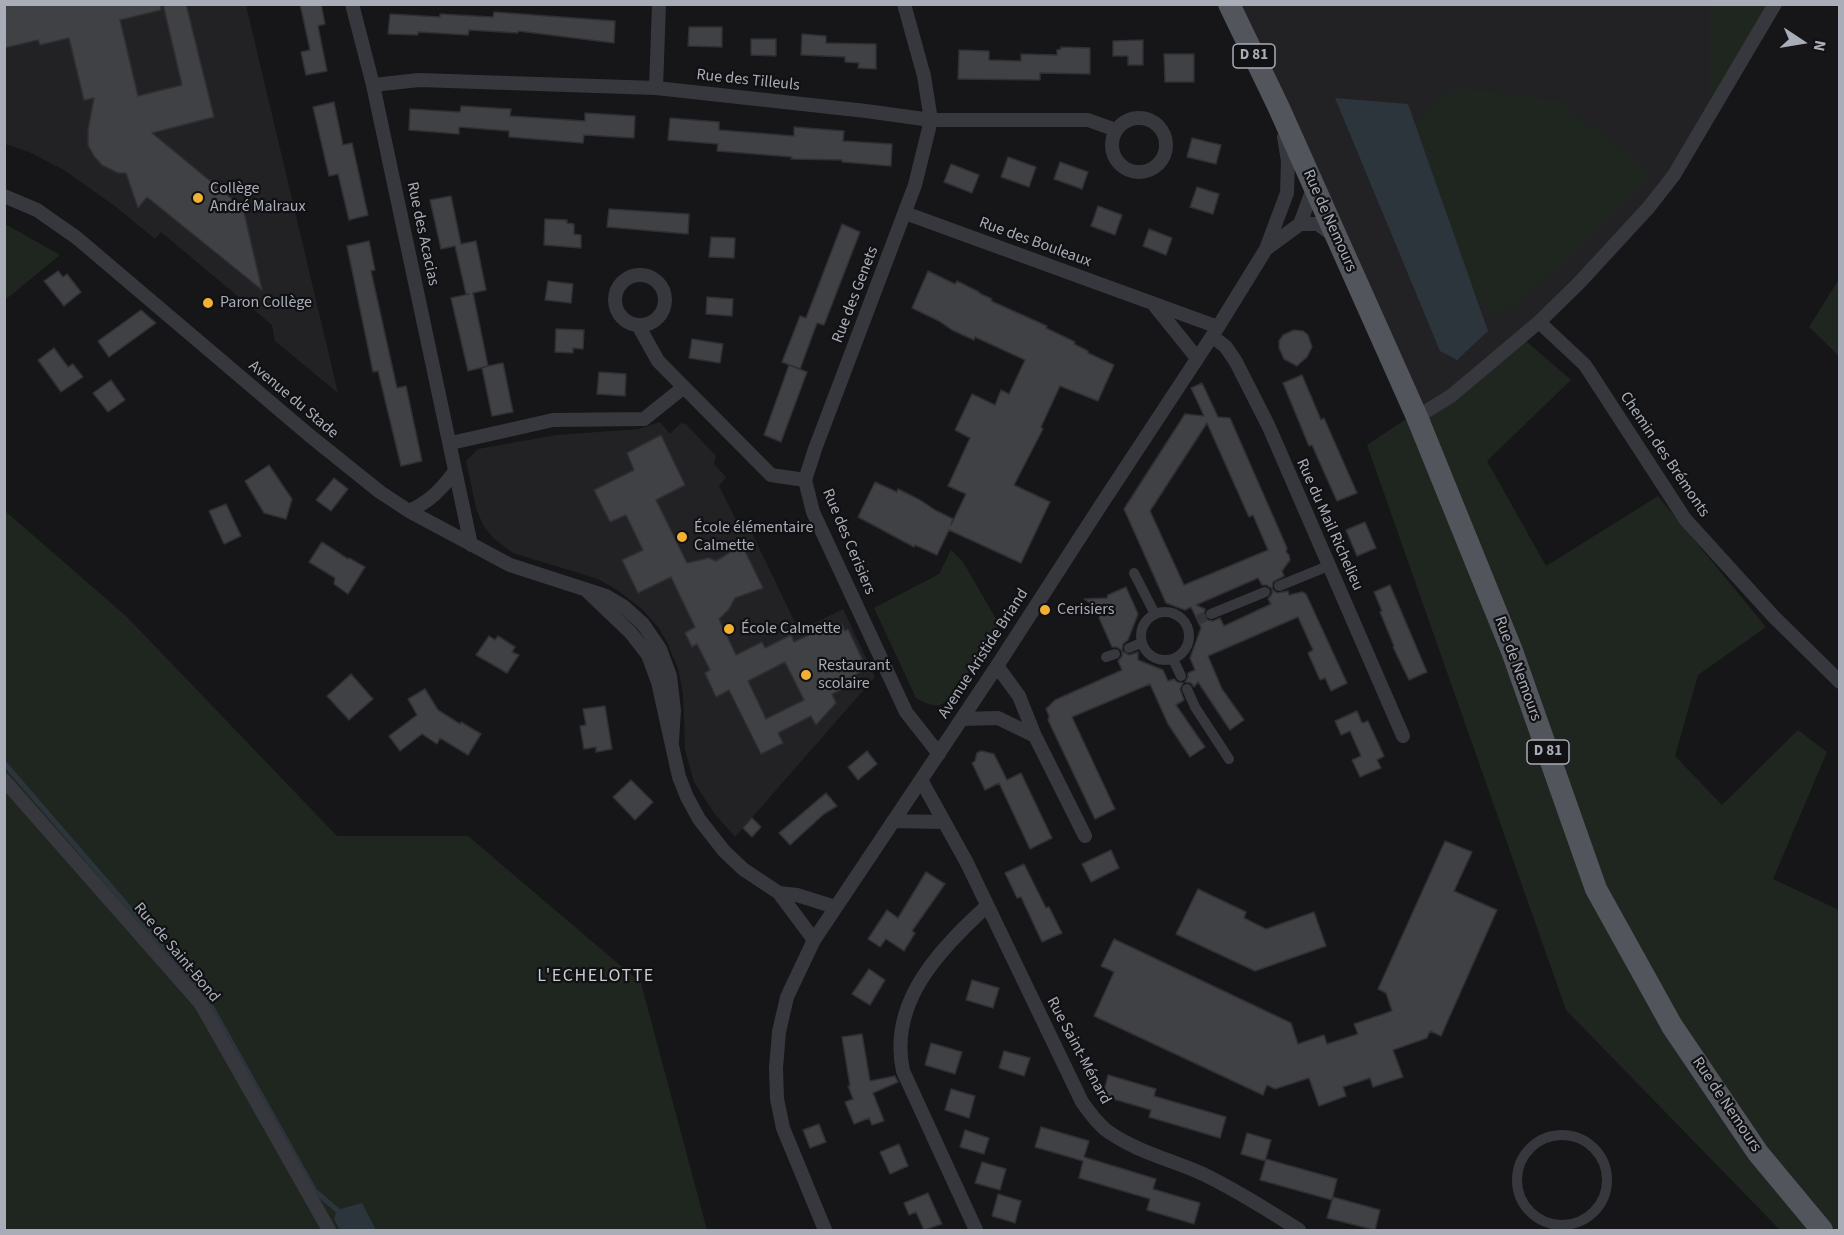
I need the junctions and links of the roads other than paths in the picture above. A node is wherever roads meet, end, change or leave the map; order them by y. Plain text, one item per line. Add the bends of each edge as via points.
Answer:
1 (352, 4) edge
2 (659, 4) edge
3 (904, 4) edge
4 (1229, 4) edge
5 (1775, 4) edge
6 (374, 85) junction
7 (656, 88) junction
8 (1279, 108) junction
9 (931, 120) junction
10 (1116, 130) junction
11 (1314, 186) junction
12 (1287, 193) junction
13 (4, 196) edge
14 (904, 213) junction
15 (1300, 224) junction
16 (1336, 237) junction
17 (1266, 249) junction
18 (1154, 304) junction
19 (1539, 322) junction
20 (638, 325) dead end
21 (1215, 331) junction
22 (1197, 358) junction
23 (684, 387) junction
24 (1416, 417) junction
25 (451, 443) junction
26 (455, 471) junction
27 (805, 480) junction
28 (409, 511) junction
29 (471, 545) junction
30 (1328, 566) junction
31 (1134, 573) dead end
32 (1279, 586) dead end
33 (1265, 592) dead end
34 (1155, 614) junction
35 (1211, 614) tunnel mouth
36 (1197, 620) tunnel mouth
37 (1186, 625) junction
38 (1142, 643) junction
39 (1129, 648) dead end
40 (1173, 659) junction
41 (998, 666) junction
42 (1181, 676) dead end
43 (1839, 682) edge
44 (1187, 689) dead end
45 (962, 719) junction
46 (1035, 736) junction
47 (1403, 736) dead end
48 (939, 754) junction
49 (1229, 759) dead end
50 (4, 780) edge
51 (921, 780) junction
52 (893, 821) junction
53 (944, 822) junction
54 (1085, 836) dead end
55 (779, 893) junction
56 (987, 906) junction
57 (835, 907) junction
58 (814, 940) junction
59 (1589, 1144) joint
60 (329, 1230) edge
61 (825, 1230) edge
62 (975, 1230) edge
63 (1299, 1230) edge
64 (1822, 1230) edge

1 - 6 street, Rue des Acacias
2 - 7 street
3 - 9 street via 924,76
4 - 8 main road, D 81
5 - 19 street via 1674,174 1641,216
6 - 7 street, Rue des Tilleuls via 419,80
6 - 25 street, Rue des Acacias
7 - 9 street, Rue des Tilleuls
8 - 11 main road, Rue de Nemours / D 81
8 - 12 street, Avenue Aristide Briand via 1288,161
9 - 10 street, Rue des Tilleuls via 1088,120
9 - 14 street, Rue des Genets
10 - 10 street via 1112,151 1124,168 1145,172 1162,160 1166,140 1154,123 1134,118
11 - 12 street
11 - 15 street
11 - 16 main road, Rue de Nemours / D 81
12 - 17 street, Avenue Aristide Briand
13 - 28 street, Avenue du Stade via 37,210 77,238 309,435
14 - 18 street, Rue des Bouleaux
14 - 27 street, Rue des Genets
15 - 16 street via 1318,224
15 - 17 street
16 - 24 main road, Rue de Nemours / D 81
17 - 21 street, Avenue Aristide Briand
18 - 21 street, Rue des Bouleaux
18 - 22 street
19 - 24 street via 1451,396
19 - 43 street, Chemin des Brémonts via 1585,365 1685,519
20 - 23 street, Rue des Cerisiers via 658,361
21 - 22 street, Avenue Aristide Briand
21 - 30 street, Rue du Mail Richelieu via 1269,427
22 - 41 street, Avenue Aristide Briand
23 - 25 street via 644,419 553,420
23 - 27 street, Rue des Cerisiers via 771,475
24 - 64 main road, Rue de Nemours / D 81 via 1512,651 1596,889 1672,1026 1758,1154
25 - 26 street, Rue des Acacias
26 - 28 street via 441,490
26 - 29 street, Rue des Acacias
27 - 48 street, Rue des Cerisiers via 813,512 906,712
28 - 29 street, Avenue du Stade
29 - 55 street, Avenue du Stade via 510,565 584,589 631,633 648,656 658,682 679,777 699,819 743,869
30 - 32 street
30 - 47 street, Rue du Mail Richelieu
31 - 34 street
33 - 35 street
34 - 37 street via 1169,612
34 - 38 street via 1142,629
36 - 37 street
37 - 40 street via 1189,641
38 - 39 street
38 - 40 street via 1150,656
40 - 42 street
41 - 45 street, Avenue Aristide Briand
41 - 46 street via 1018,696
44 - 49 street
45 - 46 street via 998,718
45 - 48 street, Avenue Aristide Briand
46 - 54 street
48 - 51 street, Avenue Aristide Briand
50 - 60 street, Rue de Saint-Bond via 201,1004
51 - 52 street, Avenue Aristide Briand
51 - 53 street, Rue Saint-Ménard
52 - 53 street
52 - 57 street, Avenue Aristide Briand
53 - 56 street, Rue Saint-Ménard
55 - 57 street, Avenue du Stade
55 - 58 street, Avenue du Stade
56 - 62 street via 942,950 912,997 902,1021 899,1052 903,1071
56 - 63 street, Rue Saint-Ménard via 1082,1102 1093,1117 1124,1141 1203,1174
57 - 58 street, Avenue Aristide Briand
58 - 61 street, Avenue Aristide Briand via 784,1009 777,1050 777,1099 783,1128
59 - 59 street via 1576,1137 1547,1138 1523,1158 1518,1188 1533,1215 1562,1225 1589,1217 1598,1207 1607,1180 1602,1160

